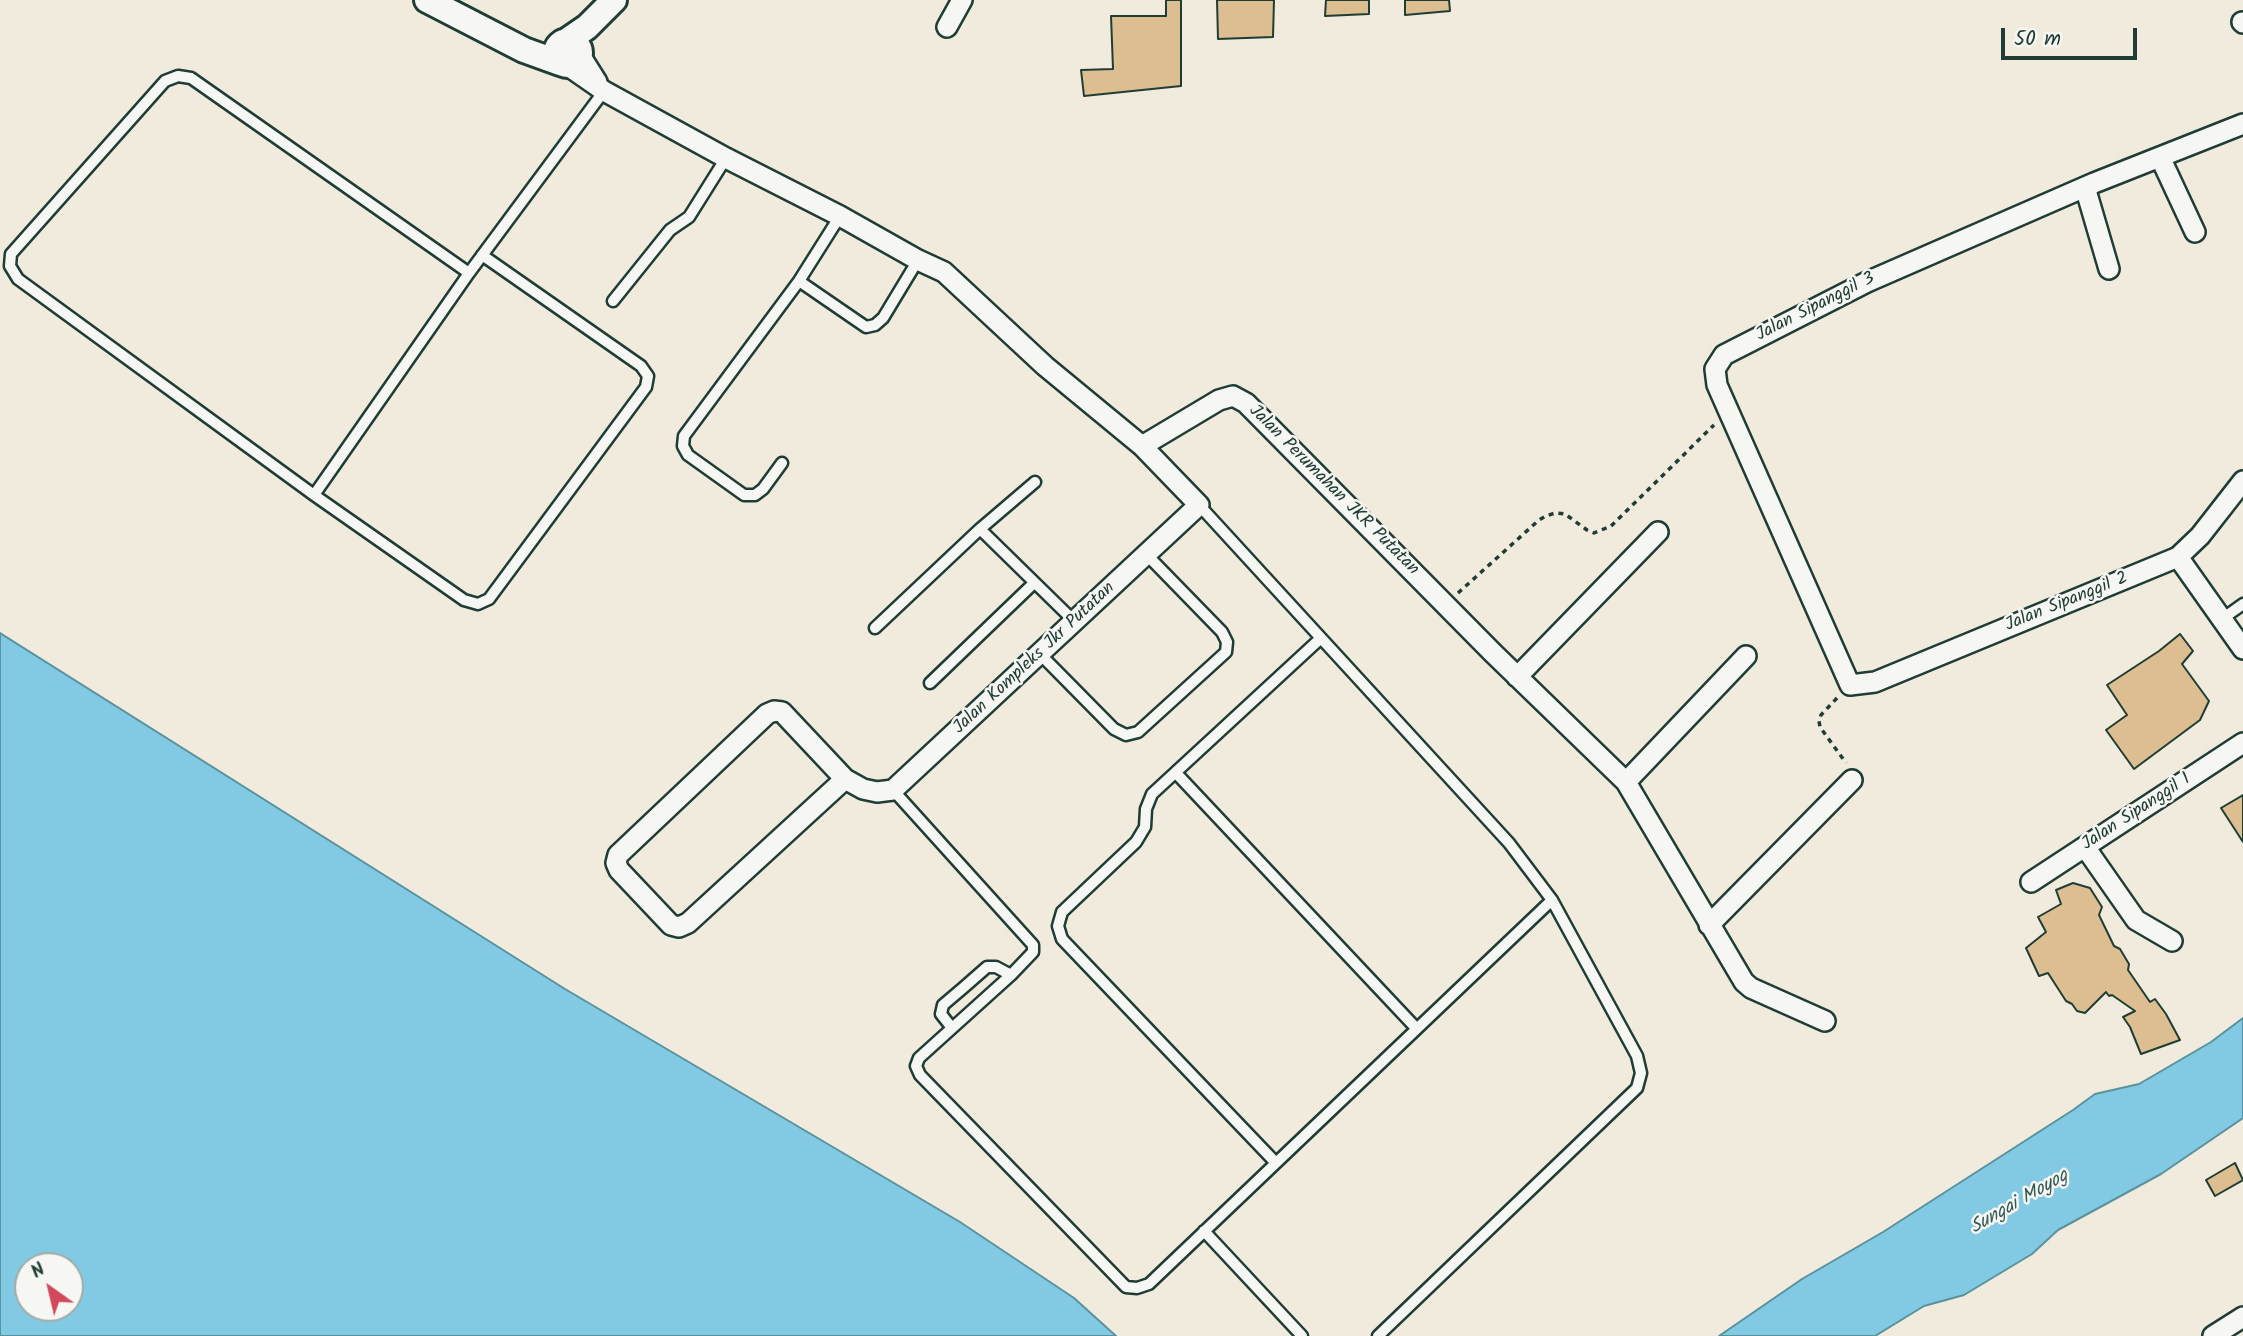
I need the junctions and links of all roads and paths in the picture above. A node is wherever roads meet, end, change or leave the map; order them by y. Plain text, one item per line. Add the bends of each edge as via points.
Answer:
1 (427, 0) edge
2 (962, 0) edge
3 (613, 1) edge
4 (947, 27) dead end
5 (569, 53) junction
6 (604, 91) junction
7 (2243, 124) edge
8 (2160, 157) junction
9 (726, 158) junction
10 (2085, 187) junction
11 (840, 216) junction
12 (2195, 232) dead end
13 (482, 255) junction
14 (918, 260) junction
15 (2109, 269) dead end
16 (469, 272) junction
17 (799, 281) junction
18 (613, 301) dead end
19 (1729, 410) junction
20 (1142, 446) junction
21 (782, 463) dead end
22 (2243, 481) edge
23 (1035, 482) dead end
24 (314, 495) junction
25 (1199, 505) junction
26 (980, 529) junction
27 (1658, 533) dead end
28 (1147, 555) junction
29 (2178, 557) junction
30 (1034, 583) junction
31 (1446, 604) junction
32 (2243, 604) edge
33 (2222, 619) junction
34 (1075, 622) junction
35 (874, 628) dead end
36 (1321, 638) junction
37 (2243, 649) edge
38 (1040, 654) junction
39 (1746, 656) dead end
40 (1517, 677) junction
41 (930, 683) dead end
42 (1850, 685) junction
43 (2243, 743) edge
44 (1176, 773) junction
45 (845, 779) junction
46 (1852, 780) joint
47 (1626, 782) junction
48 (893, 790) junction
49 (2085, 847) junction
50 (2031, 882) dead end
51 (1552, 900) junction
52 (1709, 925) junction
53 (2172, 941) dead end
54 (1011, 975) junction
55 (1825, 1021) dead end
56 (952, 1028) junction
57 (1416, 1028) junction
58 (1276, 1163) junction
59 (1204, 1231) junction
60 (2243, 1317) edge
61 (1302, 1336) edge
62 (1378, 1336) edge
63 (2213, 1336) edge

1 - 5 street via 538,56
2 - 4 street
3 - 5 street
5 - 6 street
6 - 9 street
6 - 13 lane
7 - 8 street, Jalan Sipanggil 3
8 - 10 street, Jalan Sipanggil 3
8 - 12 street
9 - 11 street
9 - 18 lane via 689,217 670,230
10 - 15 street
10 - 19 street, Jalan Sipanggil 3 via 1867,282 1724,355 1715,369
11 - 14 street
11 - 17 lane
13 - 16 lane
13 - 24 lane via 641,366 648,376 646,387 489,599 478,604 464,600
14 - 17 lane via 884,318 866,327
14 - 20 street via 944,272 1045,366
16 - 24 lane
16 - 24 lane via 191,78 178,76 165,81 11,254 10,266 18,279
17 - 21 lane via 684,436 683,446 688,455 744,495 763,489
19 - 31 path via 1611,526 1594,533 1565,514 1546,516
19 - 42 street, Jalan Sipanggil 3
20 - 25 street
20 - 31 street, Jalan Perumahan JKR Putatan via 1233,396 1246,403
22 - 29 street
23 - 26 lane
25 - 28 street, Jalan Kompleks Jkr Putatan
25 - 36 lane
26 - 30 lane
26 - 35 lane
27 - 40 street
28 - 34 street, Jalan Kompleks Jkr Putatan
28 - 38 lane via 1223,632 1226,652 1138,732 1126,735 1114,729
29 - 33 street
29 - 42 street, Jalan Sipanggil 2 via 1875,682
30 - 34 lane
30 - 41 lane
31 - 40 street, Jalan Perumahan JKR Putatan
32 - 33 lane
33 - 37 street
34 - 38 street, Jalan Kompleks Jkr Putatan
36 - 44 lane
36 - 51 lane via 1509,843
38 - 48 street, Jalan Kompleks Jkr Putatan
39 - 47 street
40 - 47 street, Jalan Perumahan JKR Putatan
42 - 46 path via 1819,721 1850,768
43 - 49 street, Jalan Sipanggil 1
44 - 57 lane
44 - 58 lane via 1152,794 1145,827 1136,842 1062,912 1058,926 1062,939
45 - 45 street via 782,712 774,710 618,855 617,863 671,925 679,927
45 - 48 street via 863,789
46 - 52 street
47 - 52 street, Jalan Perumahan JKR Putatan
48 - 54 lane via 1033,945 1033,952
49 - 50 street, Jalan Sipanggil 1
49 - 53 street via 2136,920
51 - 57 lane
51 - 62 lane via 1637,1056 1641,1073 1637,1088
52 - 55 street, Jalan Perumahan JKR Putatan via 1751,988
54 - 56 lane
54 - 56 lane via 987,967 943,1005 941,1014
56 - 59 lane via 919,1058 920,1075 1126,1287 1149,1284
57 - 58 lane
58 - 59 lane
59 - 61 lane
60 - 63 street

